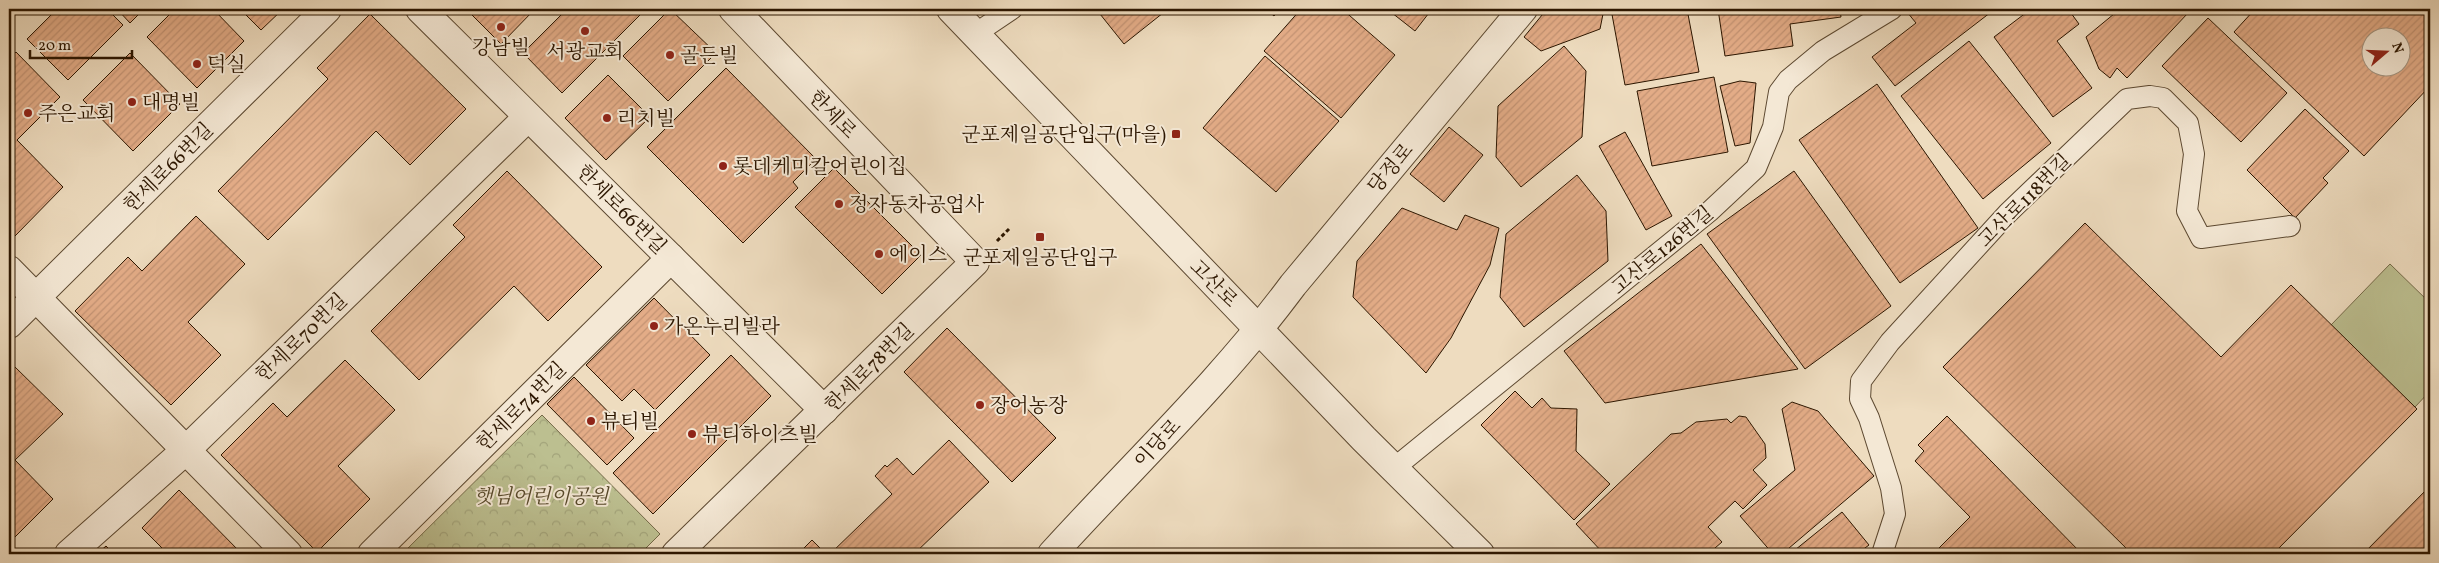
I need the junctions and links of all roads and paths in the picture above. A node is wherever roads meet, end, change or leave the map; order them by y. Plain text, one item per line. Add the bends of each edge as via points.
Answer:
1 (327, 9) edge
2 (420, 9) edge
3 (733, 9) edge
4 (951, 9) edge
5 (1012, 9) edge
6 (1523, 9) edge
7 (1892, 9) edge
8 (975, 34) junction
9 (528, 117) junction
10 (2290, 226) dead end
11 (671, 258) junction
12 (975, 262) joint
13 (9, 270) edge
14 (36, 297) junction
15 (9, 324) edge
16 (1260, 329) junction
17 (824, 410) junction
18 (186, 450) junction
19 (1393, 469) junction
20 (69, 554) edge
21 (288, 554) edge
22 (372, 554) edge
23 (676, 554) edge
24 (1052, 554) edge
25 (1480, 554) edge
26 (1882, 554) edge

1 - 14 street, 한세로66번길
2 - 9 street, 한세로66번길
3 - 12 street, 한세로
4 - 8 street, 고산로
5 - 8 lane
6 - 16 street, 당정로 via 1299,277
7 - 19 lane, 고산로126번길 via 1823,51 1788,80 1779,92 1772,127 1756,168 1710,211
8 - 16 street, 고산로
9 - 11 street, 한세로66번길
9 - 18 street, 한세로70번길
10 - 26 lane, 고산로118번길 via 2200,238 2187,210 2194,154 2188,123 2163,98 2150,96 2127,100 2008,213 1890,342 1861,381 1860,399 1891,488 1894,514
11 - 17 street, 한세로66번길
11 - 22 street, 한세로74번길
12 - 17 street, 한세로78번길
13 - 14 street
14 - 15 street, 한세로66번길
14 - 18 street
16 - 19 street, 고산로
16 - 24 street, 이당로
17 - 23 street, 한세로78번길
18 - 20 street, 한세로70번길
18 - 21 street
19 - 25 street, 고산로

